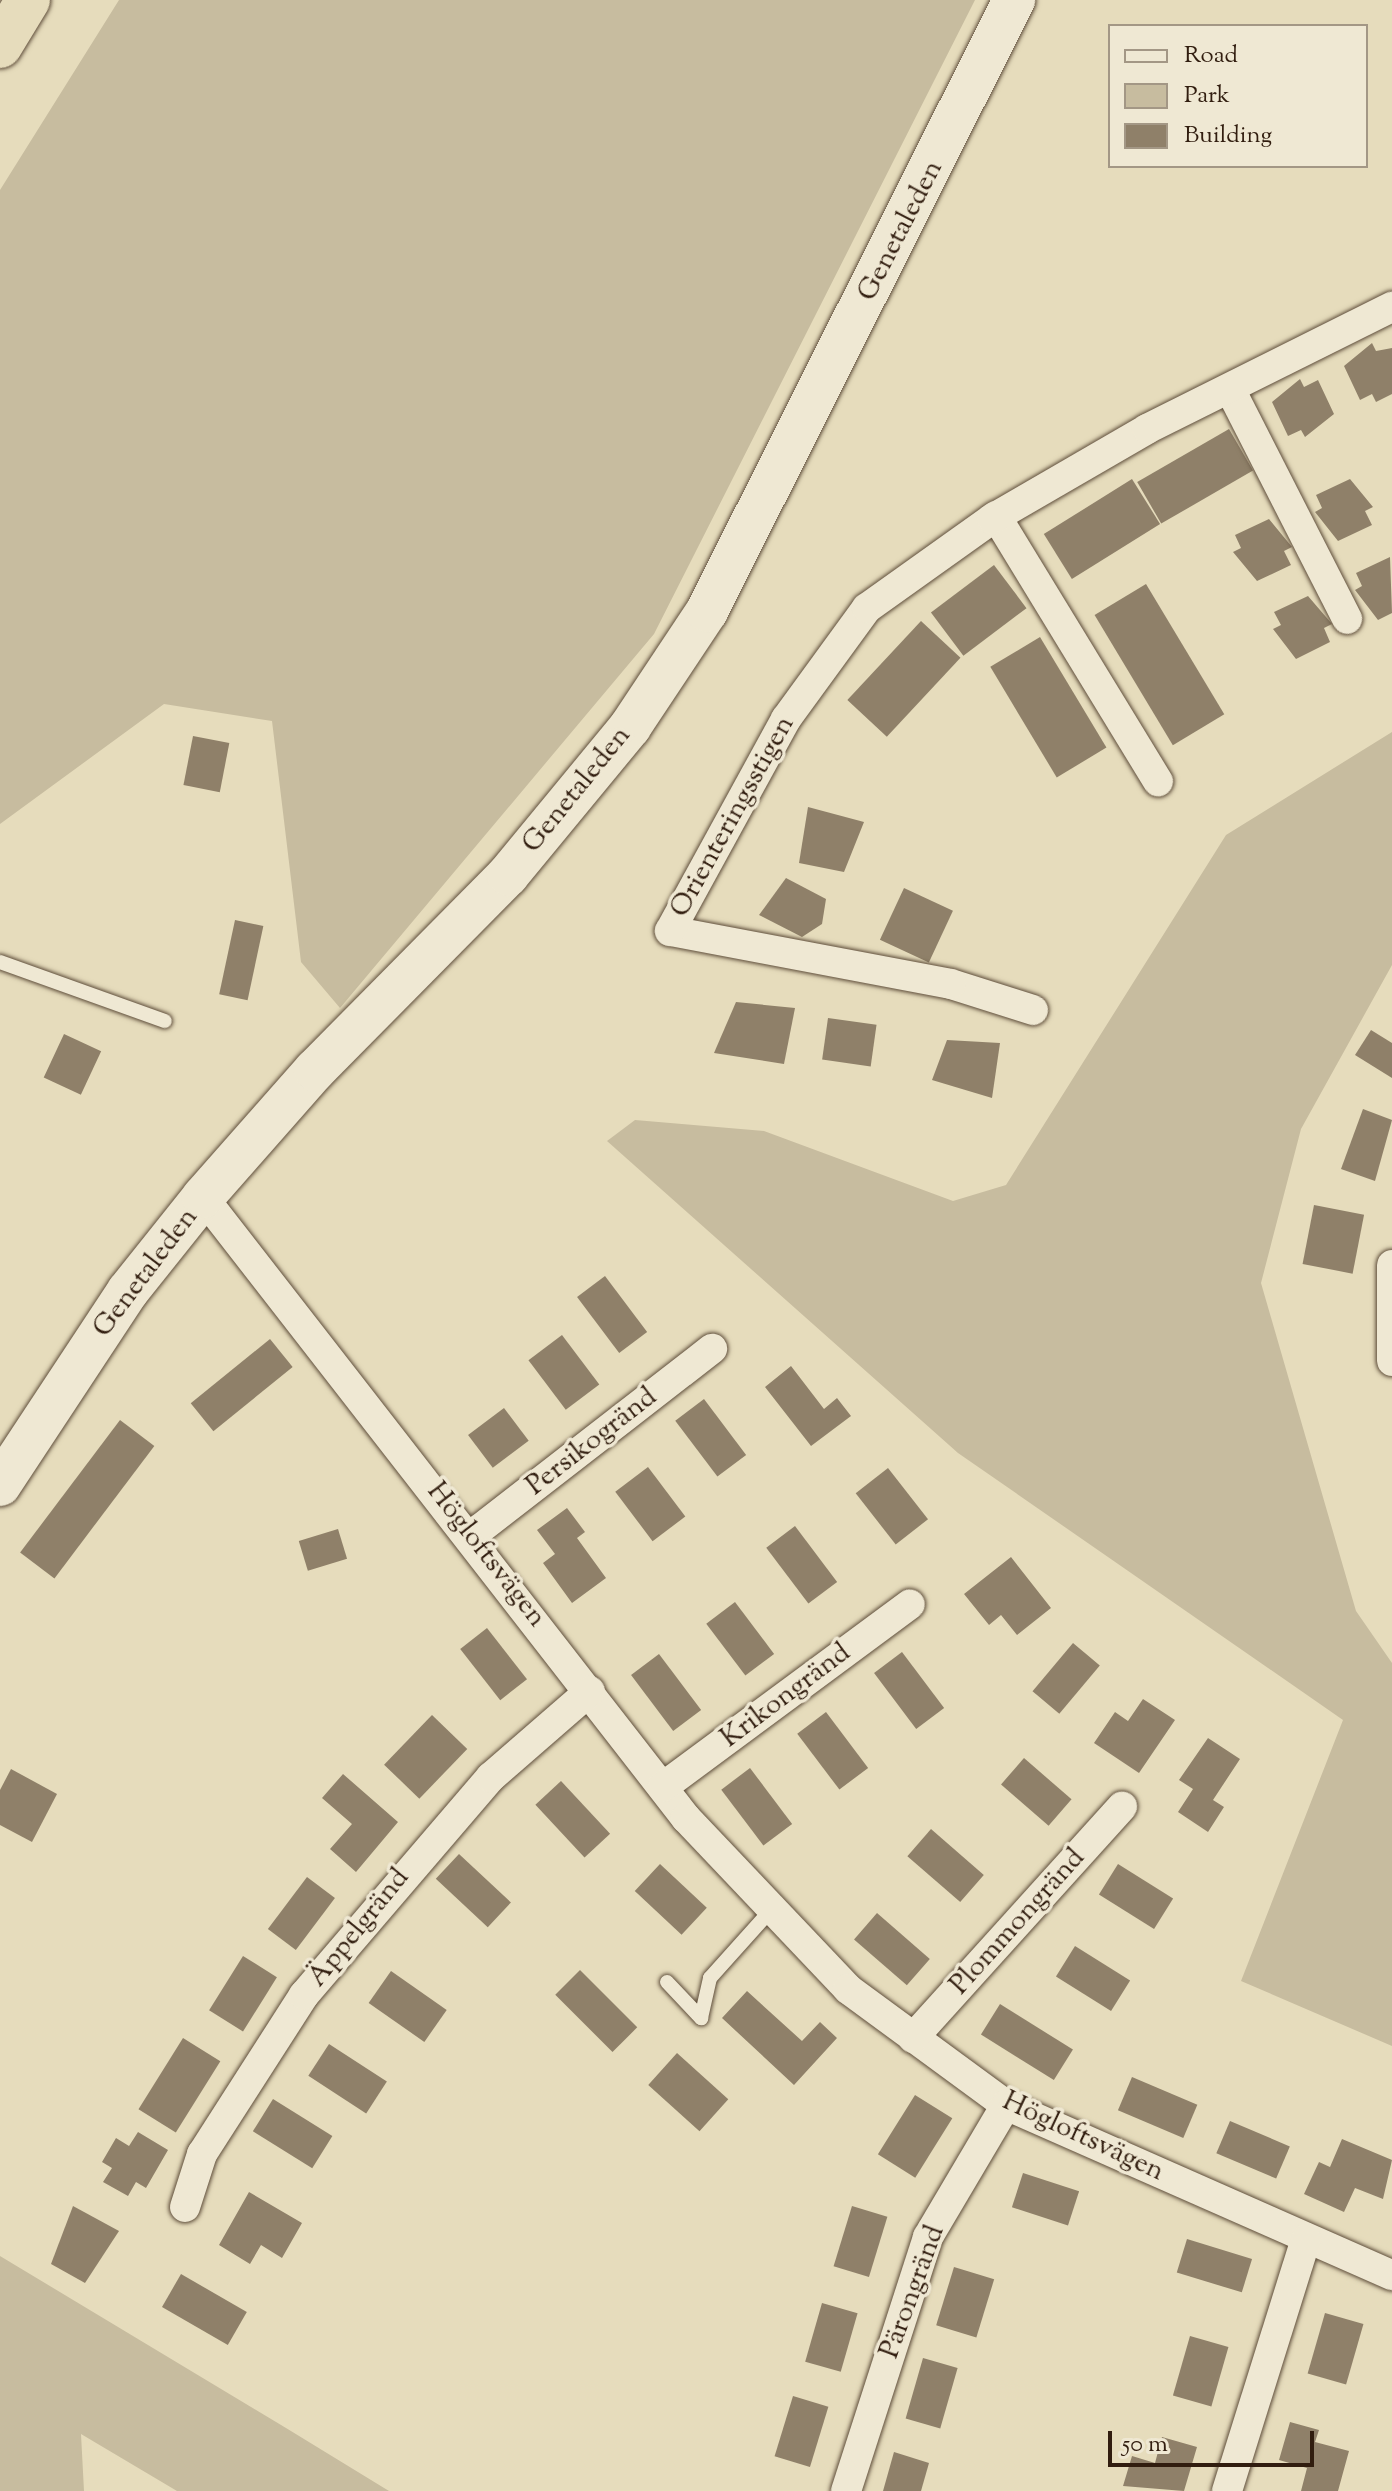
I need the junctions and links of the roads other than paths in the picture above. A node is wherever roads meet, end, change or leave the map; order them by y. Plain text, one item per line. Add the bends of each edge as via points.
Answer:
1 (28, 0) edge
2 (1014, 0) edge
3 (0, 46) edge
4 (1392, 307) edge
5 (1230, 389) junction
6 (996, 516) junction
7 (1347, 619) dead end
8 (1158, 781) dead end
9 (0, 962) edge
10 (1033, 1010) dead end
11 (165, 1021) dead end
12 (203, 1197) junction
13 (1392, 1265) edge
14 (712, 1349) dead end
15 (1392, 1361) edge
16 (0, 1485) edge
17 (472, 1535) junction
18 (910, 1604) dead end
19 (590, 1691) junction
20 (663, 1787) junction
21 (1122, 1807) dead end
22 (772, 1909) junction
23 (667, 1982) dead end
24 (913, 2038) junction
25 (1006, 2105) junction
26 (185, 2207) dead end
27 (1306, 2239) junction
28 (1392, 2275) edge
29 (846, 2491) edge
30 (1227, 2491) edge

1 - 3 highway
2 - 12 main road, Genetaleden via 707,611 630,727 508,875 315,1070
4 - 5 street, Orienteringsstigen
5 - 6 street, Orienteringsstigen
5 - 7 street
6 - 8 street
6 - 10 street, Orienteringsstigen via 889,590 827,658 670,931 951,984
9 - 11 lane
12 - 16 main road, Genetaleden via 128,1291
12 - 17 street, Högloftsvägen
13 - 15 street
14 - 17 street, Persikogränd
17 - 19 street, Högloftsvägen
18 - 20 street, Krikongränd
19 - 20 street, Högloftsvägen
19 - 26 street, Äppelgränd via 491,1777 304,1995 216,2131
20 - 22 street, Högloftsvägen
21 - 24 street, Plommongränd
22 - 23 lane via 710,1978 701,2018
22 - 24 street, Högloftsvägen via 848,1989
24 - 25 street, Högloftsvägen
25 - 27 street, Högloftsvägen
25 - 29 street, Pärongränd via 928,2237
27 - 28 street, Högloftsvägen
27 - 30 street

